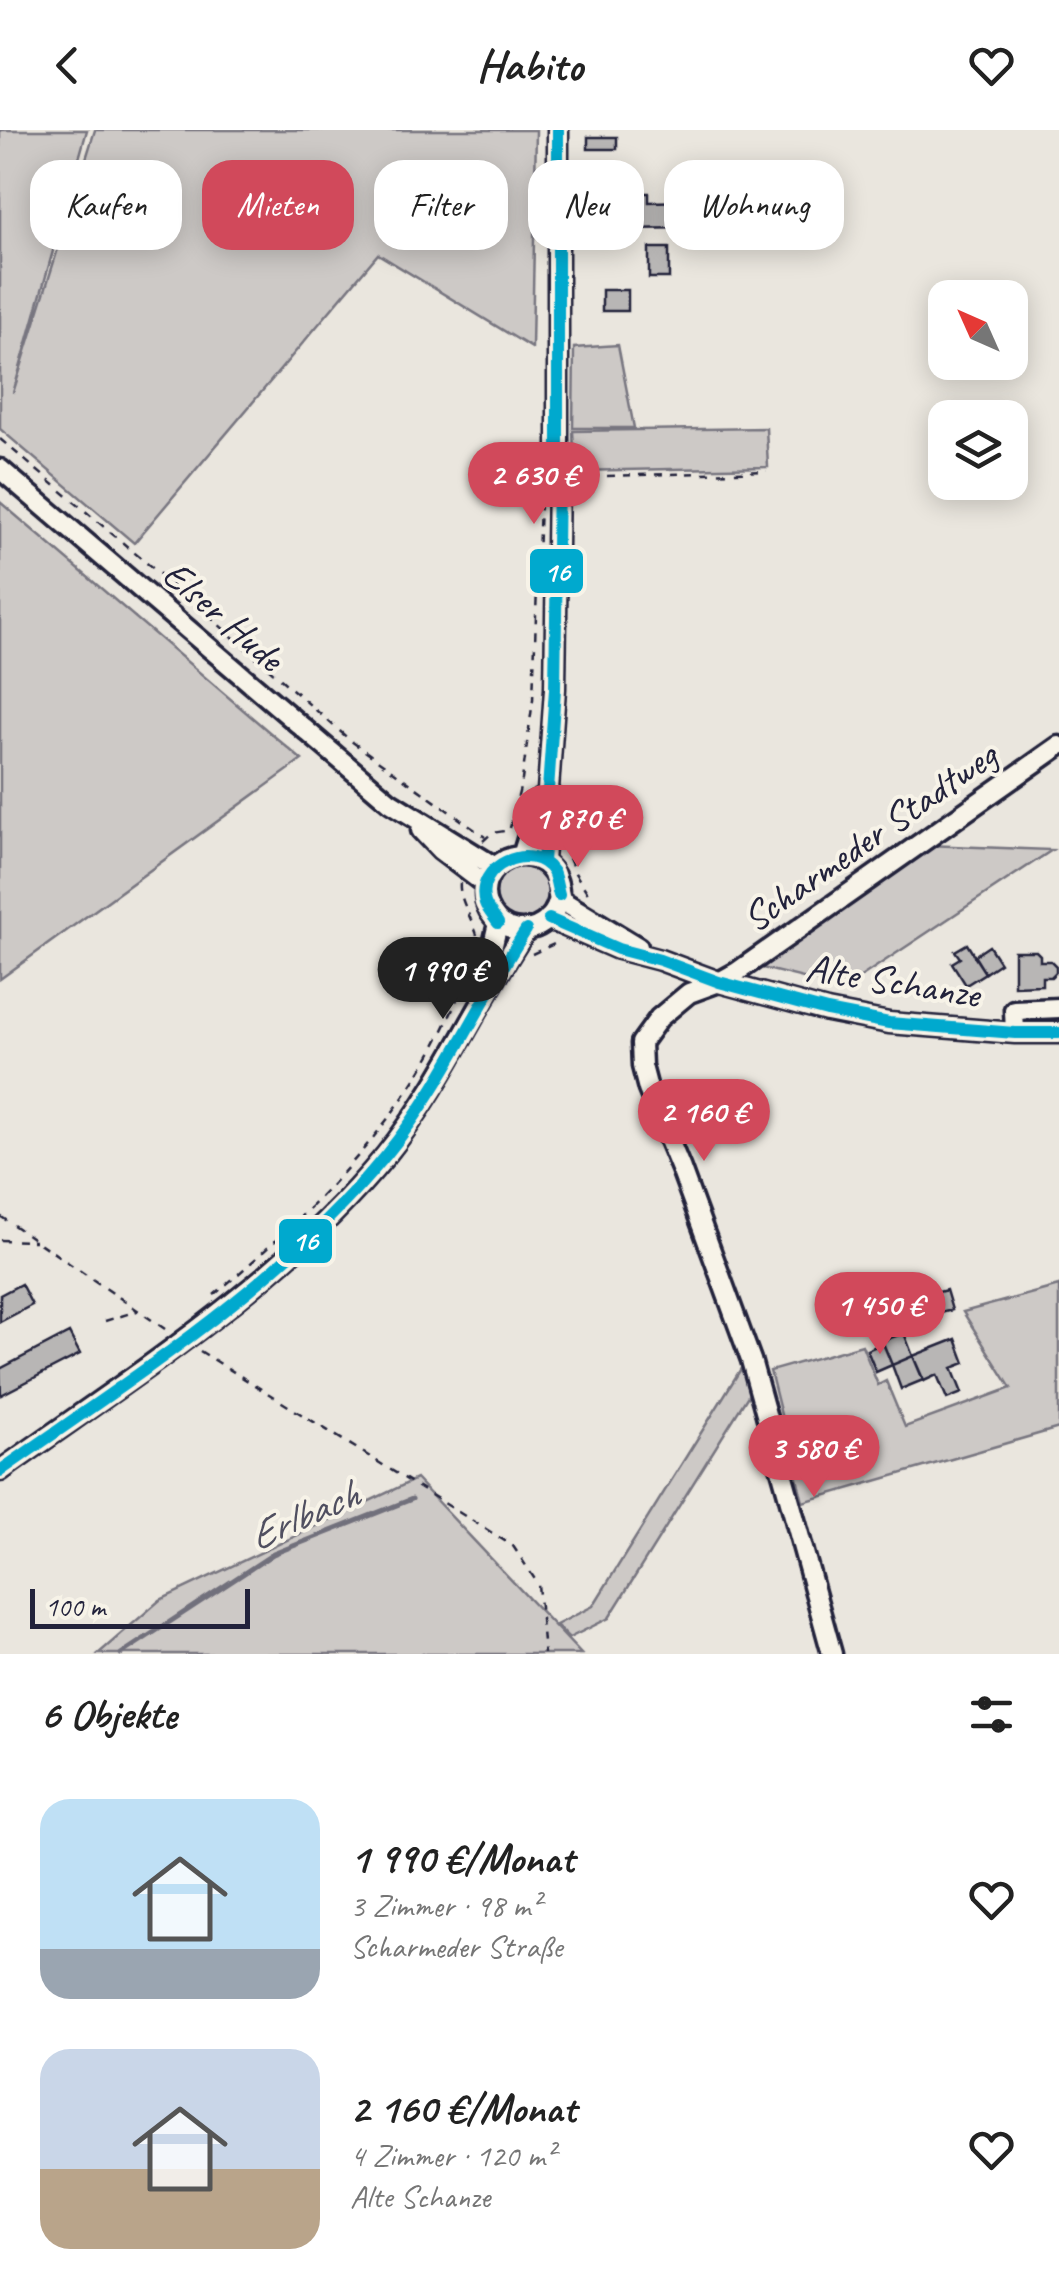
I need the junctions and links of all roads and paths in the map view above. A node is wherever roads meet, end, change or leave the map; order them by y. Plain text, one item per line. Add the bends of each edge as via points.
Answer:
1 (558, 130) edge
2 (0, 439) edge
3 (541, 464) dead end
4 (0, 469) edge
5 (767, 470) dead end
6 (558, 477) junction
7 (1059, 746) edge
8 (549, 771) junction
9 (404, 812) junction
10 (522, 856) junction
11 (543, 862) junction
12 (495, 867) junction
13 (485, 884) junction
14 (458, 886) dead end
15 (558, 899) junction
16 (548, 919) junction
17 (498, 922) junction
18 (526, 930) junction
19 (478, 940) dead end
20 (473, 956) dead end
21 (660, 960) junction
22 (719, 982) junction
23 (479, 1004) junction
24 (1059, 1008) edge
25 (1059, 1032) edge
26 (1014, 1033) junction
27 (0, 1216) edge
28 (0, 1240) edge
29 (37, 1241) junction
30 (207, 1301) dead end
31 (138, 1311) junction
32 (105, 1321) dead end
33 (182, 1340) junction
34 (0, 1470) edge
35 (544, 1654) edge
36 (832, 1654) edge

1 - 6 street
2 - 3 path via 351,741 486,837 510,830 522,780 532,700
4 - 9 street, Elser Hude
5 - 6 path
6 - 8 street
7 - 22 street, Scharmeder Stadtweg
8 - 10 street
8 - 11 street
9 - 12 street, Elser Hude
9 - 13 street, Elser Hude
10 - 11 street
10 - 12 street
11 - 15 street via 558,883
12 - 13 street
13 - 17 street via 485,902
14 - 19 path
15 - 16 street
15 - 21 street, Alte Schanze
16 - 18 street
16 - 21 street, Alte Schanze
17 - 18 street
17 - 23 street
18 - 23 street
20 - 30 path via 429,1058 388,1119 318,1202
21 - 22 street, Alte Schanze
22 - 26 street, Alte Schanze via 889,1023
22 - 36 street via 689,993 659,1018 641,1043 642,1066 751,1360
23 - 33 street via 430,1094 366,1180 278,1266
24 - 26 street via 1014,1010
25 - 26 street, Alte Schanze
27 - 29 path
28 - 29 path
29 - 31 path
31 - 32 path
31 - 33 path
33 - 34 street
33 - 35 path via 513,1546 538,1584

